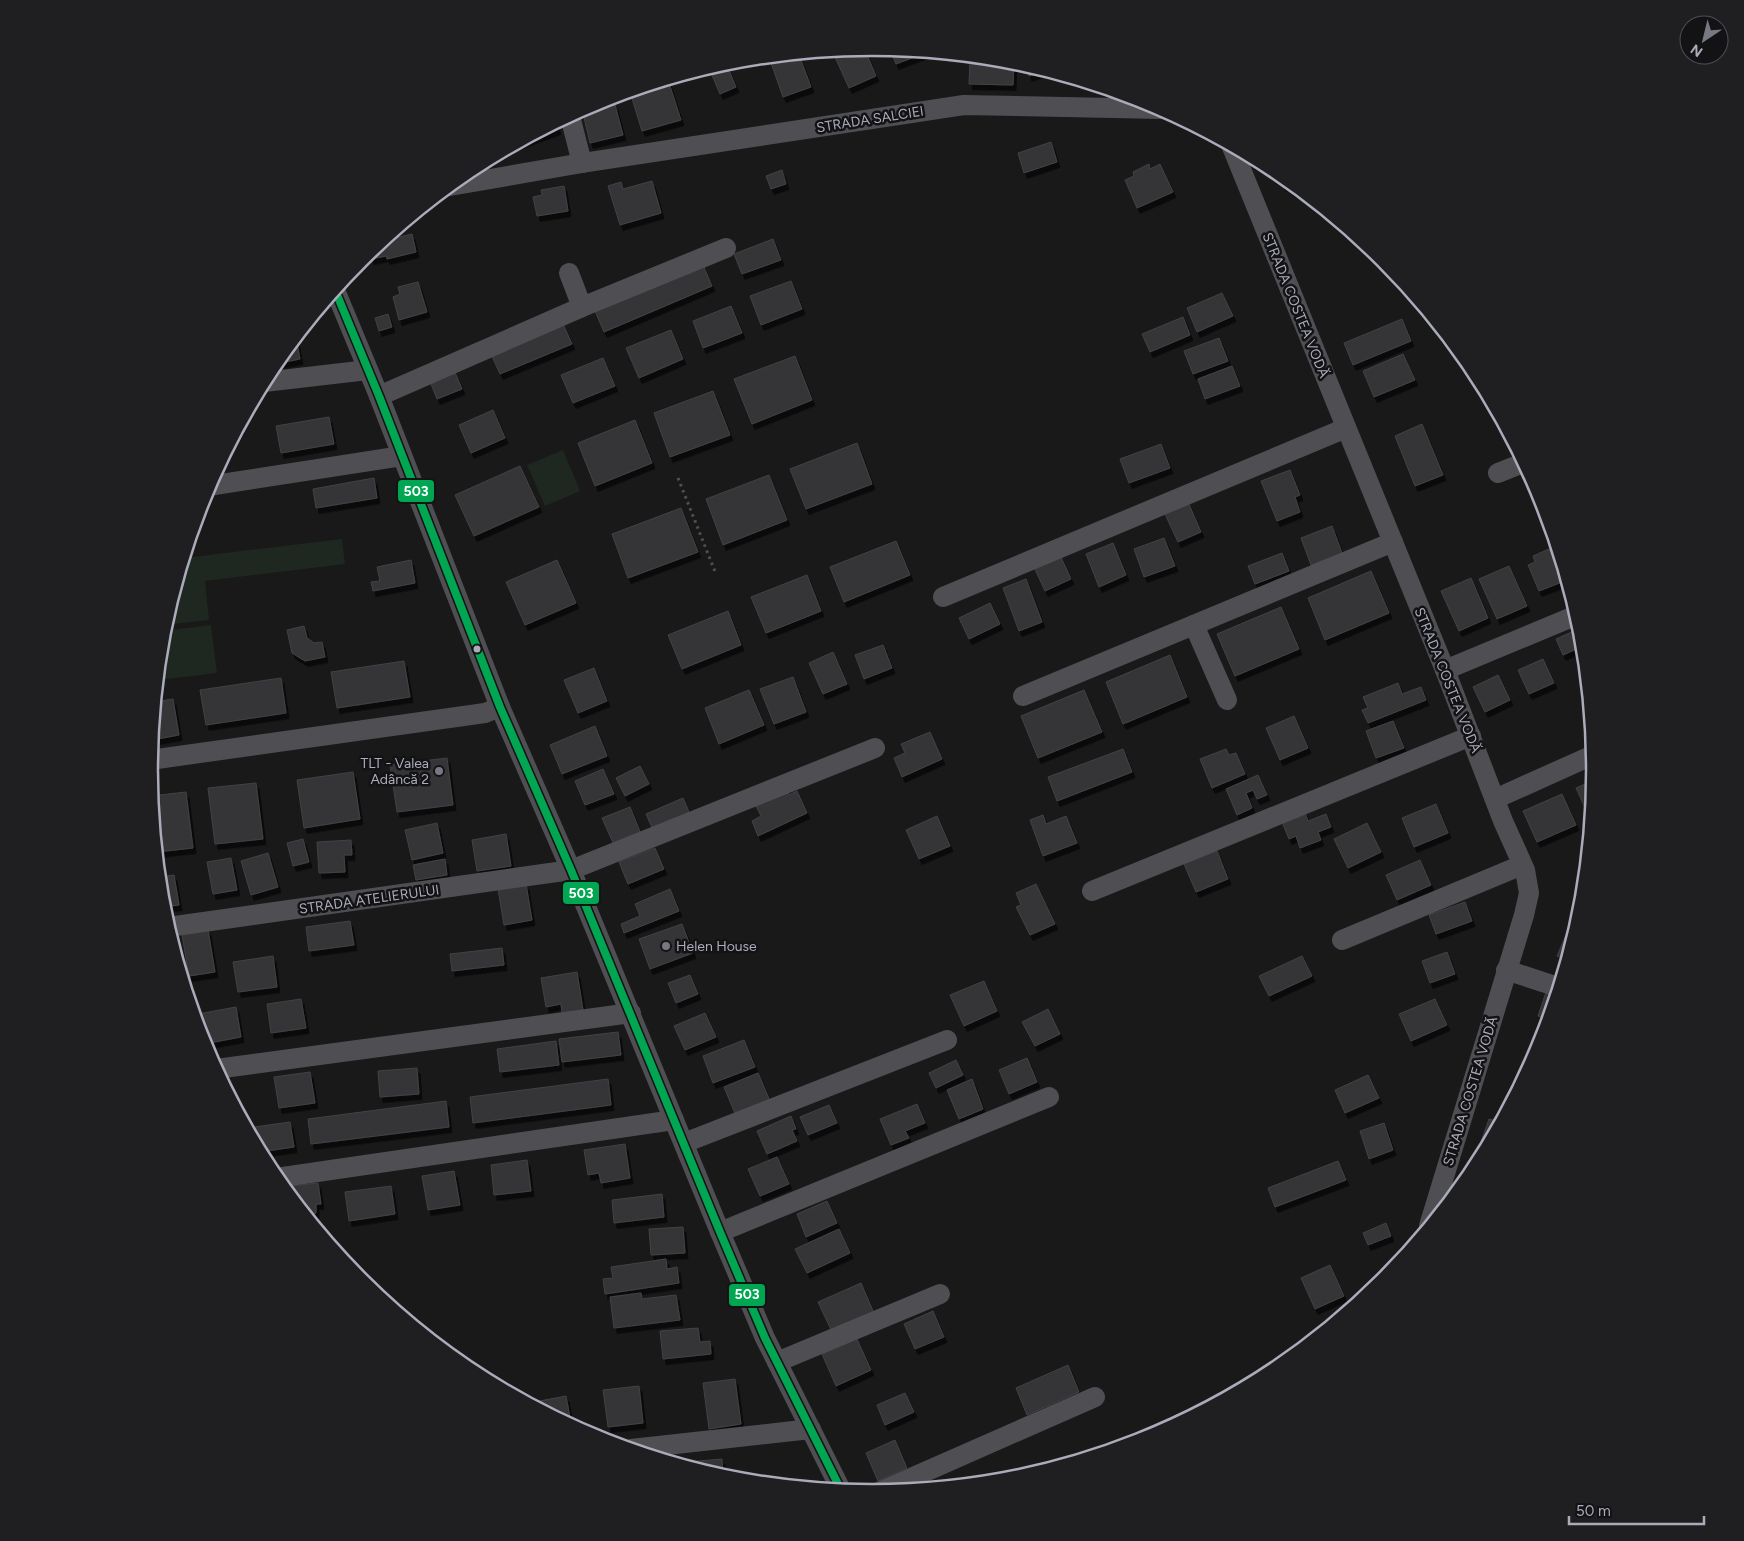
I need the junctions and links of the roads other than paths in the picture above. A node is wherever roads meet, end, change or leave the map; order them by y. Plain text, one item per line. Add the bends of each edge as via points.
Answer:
1 (1139, 109) edge
2 (572, 123) edge
3 (1241, 160) edge
4 (582, 163) junction
5 (466, 183) edge
6 (726, 248) dead end
7 (569, 273) dead end
8 (338, 296) edge
9 (582, 306) junction
10 (368, 370) junction
11 (274, 381) edge
12 (380, 396) junction
13 (1346, 428) junction
14 (402, 456) junction
15 (1518, 465) edge
16 (1498, 473) dead end
17 (218, 485) edge
18 (1393, 542) junction
19 (943, 596) dead end
20 (1570, 618) edge
21 (1194, 625) junction
22 (1445, 670) junction
23 (1023, 696) dead end
24 (1227, 700) dead end
25 (500, 707) junction
26 (1471, 736) junction
27 (875, 748) dead end
28 (158, 759) edge
29 (1586, 760) edge
30 (1494, 799) junction
31 (1522, 865) junction
32 (571, 870) junction
33 (1092, 891) dead end
34 (175, 926) edge
35 (1342, 940) dead end
36 (1506, 970) junction
37 (1553, 985) edge
38 (630, 1013) junction
39 (947, 1040) dead end
40 (223, 1068) edge
41 (1049, 1097) dead end
42 (674, 1120) junction
43 (684, 1143) junction
44 (285, 1177) edge
45 (1433, 1212) edge
46 (720, 1232) junction
47 (940, 1294) dead end
48 (777, 1362) junction
49 (1095, 1397) dead end
50 (811, 1429) junction
51 (644, 1448) edge
52 (838, 1484) edge
53 (898, 1484) edge

1 - 4 street, STRADA SALCIEI via 964,105
2 - 4 street
3 - 13 street, STRADA COSTEA VODĂ
4 - 5 street, STRADA SALCIEI
6 - 9 street
7 - 9 street
8 - 10 street
9 - 12 street
10 - 11 street
10 - 12 street
12 - 14 street
13 - 18 street, STRADA COSTEA VODĂ
13 - 19 street
14 - 17 street
14 - 25 street
15 - 16 street
18 - 21 street
18 - 22 street, STRADA COSTEA VODĂ
20 - 22 street
21 - 23 street
21 - 24 street
22 - 26 street, STRADA COSTEA VODĂ
25 - 28 street via 485,713
25 - 32 street
26 - 30 street, STRADA COSTEA VODĂ
26 - 33 street
27 - 32 street, STRADA ATELIERULUI
29 - 30 street
30 - 31 street, STRADA COSTEA VODĂ
31 - 35 street
31 - 36 street, STRADA COSTEA VODĂ via 1529,893
32 - 34 street, STRADA ATELIERULUI
32 - 38 street
36 - 37 street
36 - 45 street, STRADA COSTEA VODĂ
38 - 40 street
38 - 42 street
39 - 43 street
41 - 46 street
42 - 43 street
42 - 44 street
43 - 46 street
46 - 48 street
47 - 48 street
48 - 50 street
49 - 53 street
50 - 51 street
50 - 52 street

